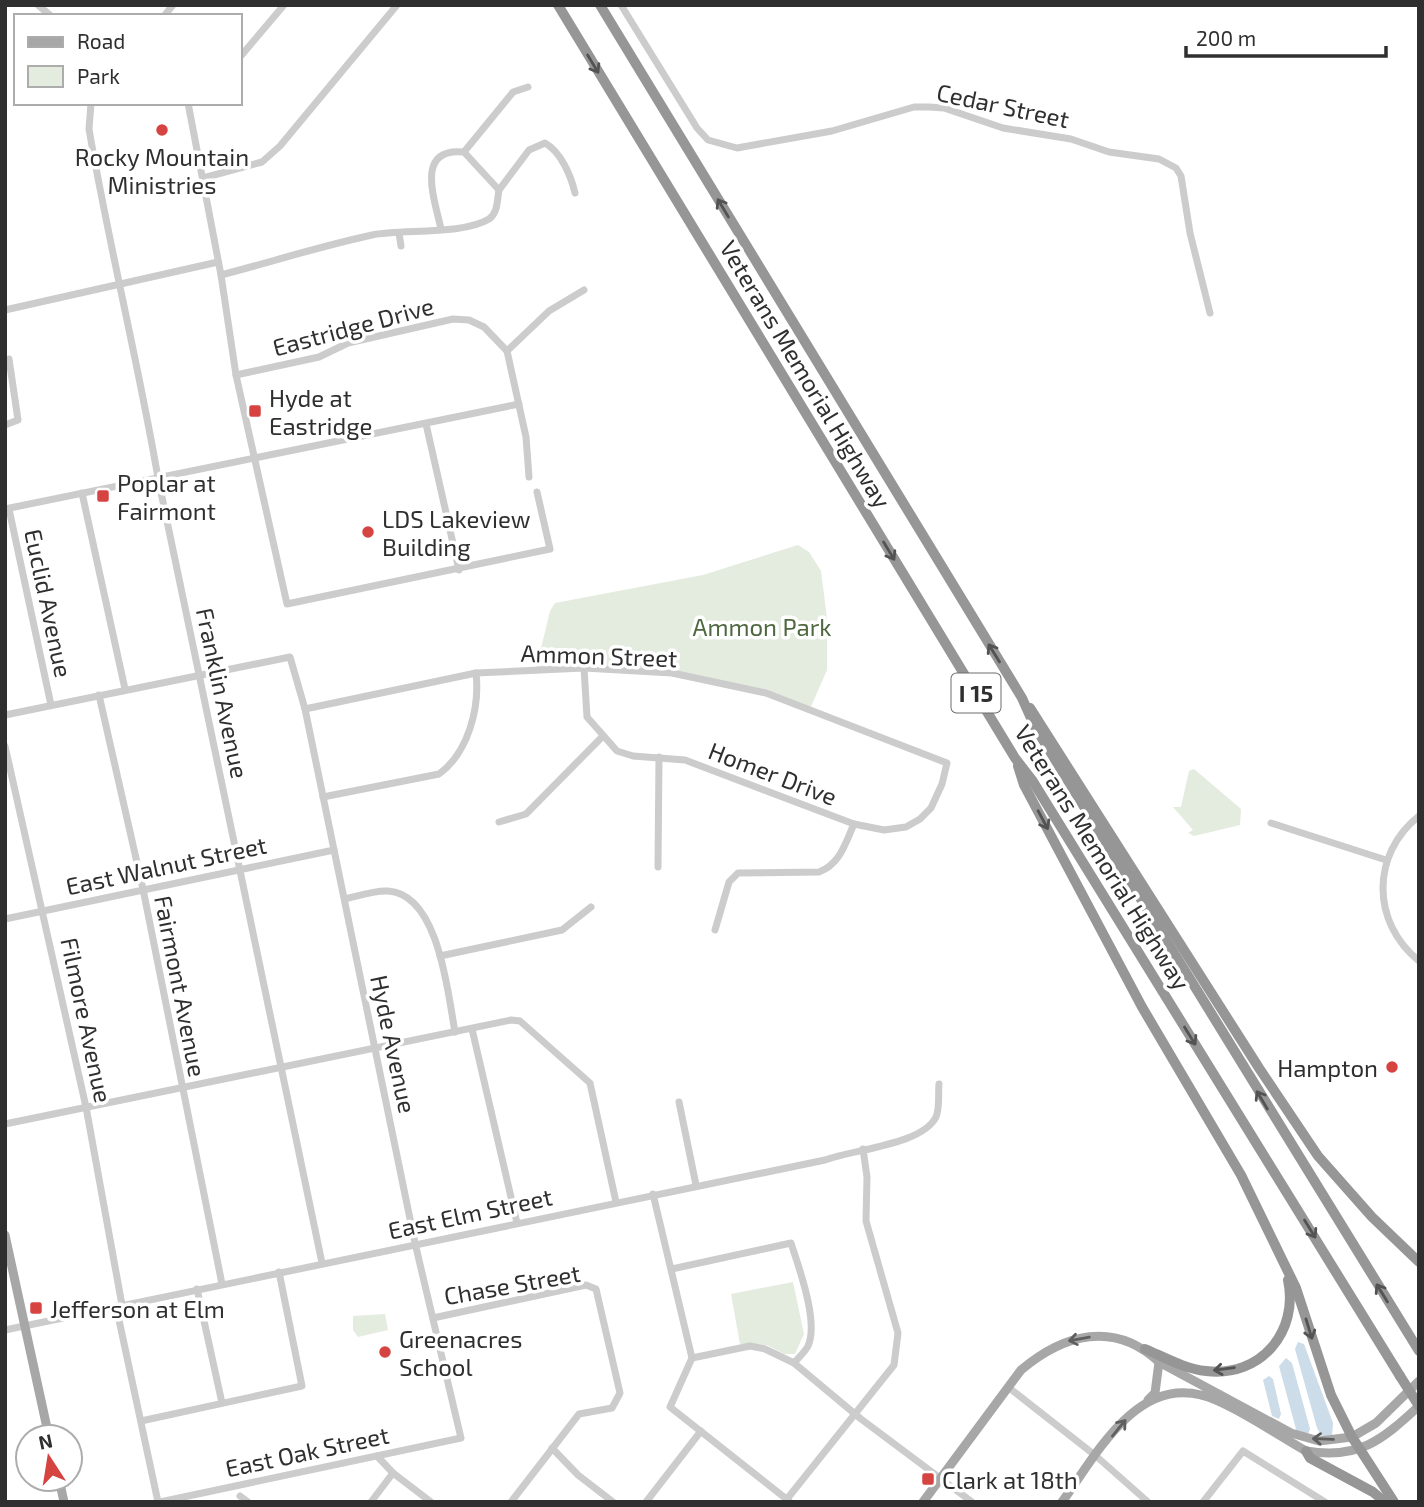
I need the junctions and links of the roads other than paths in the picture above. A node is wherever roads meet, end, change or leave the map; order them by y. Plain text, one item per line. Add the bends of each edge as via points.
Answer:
1 (284, 5) edge
2 (397, 5) edge
3 (558, 5) edge
4 (600, 5) edge
5 (621, 5) edge
6 (242, 55) edge
7 (528, 87) dead end
8 (91, 105) edge
9 (188, 105) edge
10 (464, 152) junction
11 (203, 178) junction
12 (499, 190) junction
13 (575, 193) dead end
14 (442, 229) junction
15 (399, 233) junction
16 (401, 246) dead end
17 (218, 262) junction
18 (221, 275) junction
19 (119, 286) junction
20 (584, 290) dead end
21 (5, 310) edge
22 (1210, 313) dead end
23 (507, 351) junction
24 (9, 359) dead end
25 (236, 375) junction
26 (519, 404) junction
27 (426, 424) junction
28 (5, 425) edge
29 (253, 458) junction
30 (529, 477) dead end
31 (158, 478) junction
32 (537, 492) dead end
33 (82, 493) junction
34 (7, 509) edge
35 (459, 570) junction
36 (584, 668) junction
37 (475, 673) junction
38 (199, 674) junction
39 (125, 690) junction
40 (99, 695) junction
41 (1022, 698) junction
42 (51, 705) junction
43 (305, 709) junction
44 (5, 715) edge
45 (602, 737) junction
46 (5, 746) edge
47 (924, 754) joint
48 (659, 757) junction
49 (1015, 758) junction
50 (323, 797) junction
51 (1419, 816) edge
52 (499, 822) dead end
53 (854, 824) junction
54 (1271, 824) dead end
55 (334, 850) junction
56 (1386, 860) junction
57 (658, 866) dead end
58 (240, 870) junction
59 (143, 889) junction
60 (345, 899) junction
61 (591, 907) dead end
62 (44, 911) junction
63 (5, 919) edge
64 (715, 930) dead end
65 (440, 956) junction
66 (1419, 961) edge
67 (472, 1029) junction
68 (455, 1032) junction
69 (376, 1047) junction
70 (281, 1067) junction
71 (939, 1084) dead end
72 (182, 1088) junction
73 (679, 1102) dead end
74 (86, 1107) junction
75 (5, 1124) edge
76 (863, 1149) junction
77 (696, 1185) junction
78 (653, 1194) junction
79 (616, 1202) junction
80 (517, 1223) junction
81 (5, 1235) edge
82 (415, 1243) junction
83 (1419, 1262) edge
84 (322, 1263) junction
85 (1285, 1265) junction
86 (672, 1269) junction
87 (279, 1272) junction
88 (222, 1284) junction
89 (197, 1289) junction
90 (119, 1305) junction
91 (433, 1318) junction
92 (25, 1325) junction
93 (5, 1329) edge
94 (1145, 1349) junction
95 (1419, 1351) edge
96 (692, 1358) junction
97 (1158, 1362) junction
98 (794, 1363) junction
99 (1419, 1381) edge
100 (1008, 1387) junction
101 (1147, 1401) junction
102 (222, 1403) junction
103 (1419, 1406) edge
104 (853, 1413) junction
105 (141, 1421) junction
106 (47, 1423) edge
107 (701, 1431) junction
108 (1352, 1437) junction
109 (461, 1438) joint
110 (552, 1448) junction
111 (1362, 1450) junction
112 (1306, 1451) junction
113 (377, 1456) junction
114 (1096, 1456) junction
115 (393, 1473) junction
116 (941, 1479) junction
117 (238, 1485) junction
118 (238, 1499) edge
119 (789, 1500) edge
120 (159, 1502) edge
121 (248, 1502) edge
122 (371, 1502) edge
123 (431, 1502) edge
124 (511, 1502) edge
125 (613, 1502) edge
126 (646, 1502) edge
127 (923, 1502) edge
128 (972, 1502) edge
129 (1062, 1502) edge
130 (1148, 1502) edge
131 (1203, 1502) edge
132 (1325, 1502) edge
133 (1385, 1502) edge
134 (1394, 1502) edge

1 - 6 street
2 - 11 street via 280,146 262,162
3 -> 49 highway, Veterans Memorial Highway / I 15
41 -> 4 highway, Veterans Memorial Highway / I 15
5 - 22 street, Cedar Street via 697,128 708,140 720,144 754,146 929,107 1003,128 1170,163 1181,176
7 - 10 street via 513,92
8 - 19 street, Franklin Avenue via 90,131
9 - 11 street
10 - 12 street
10 - 14 street via 440,154 433,165
11 - 17 street
12 - 13 street via 529,150 545,143 572,178
12 - 14 street via 490,219
14 - 15 street
15 - 16 street
15 - 18 street via 374,234
17 - 18 street
17 - 19 street
18 - 25 street
19 - 21 street
19 - 31 street, Franklin Avenue
20 - 23 street via 549,311
23 - 25 street, Eastridge Drive via 484,327 453,319
23 - 26 street
24 - 28 street via 18,420
25 - 29 street
26 - 27 street
26 - 30 street
27 - 29 street
27 - 35 street
29 - 31 street
29 - 35 street via 286,604
31 - 33 street
31 - 38 street, Franklin Avenue
32 - 35 street via 550,549
33 - 34 street
33 - 39 street
34 - 42 street, Euclid Avenue
36 - 37 street, Ammon Street
36 - 45 street, Homer Drive via 587,717
36 - 47 street, Ammon Street via 672,673 766,693
37 - 43 street, Ammon Street
37 - 50 street via 472,720 460,752 449,766 439,774
38 - 39 street
38 - 43 street, Hyde Avenue via 290,657
38 - 58 street, Franklin Avenue
39 - 40 street
40 - 42 street
40 - 59 street, Fairmont Avenue
41 - 83 highway via 1043,724 1258,1069 1318,1156
95 -> 41 highway, Veterans Memorial Highway / I 15 via 1035,727
42 - 44 street
43 - 50 street, Hyde Avenue
45 - 48 street, Homer Drive via 617,751 634,757
45 - 52 street via 526,814
46 - 62 street, Filmore Avenue
47 - 53 street, Homer Drive via 947,763 931,808 906,827 884,830
48 - 53 street, Homer Drive via 685,760
48 - 57 street
49 -> 85 highway via 1024,785 1095,920 1241,1175
49 -> 103 highway, Veterans Memorial Highway / I 15, bridge
50 - 55 street, Hyde Avenue
51 - 56 street via 1401,834
53 - 64 street via 841,853 831,867 819,873 738,873 729,883
54 - 56 street
55 - 58 street, East Walnut Street
55 - 60 street, Hyde Avenue
56 - 66 street via 1383,907 1405,948
58 - 59 street, East Walnut Street
58 - 70 street, Franklin Avenue
59 - 62 street, East Walnut Street
59 - 72 street, Fairmont Avenue
60 - 65 street via 387,891 407,898 429,923
60 - 69 street, Hyde Avenue
61 - 65 street via 562,930
62 - 63 street, East Walnut Street
62 - 74 street, Filmore Avenue
65 - 68 street
67 - 68 street
67 - 79 street via 520,1021 590,1083
67 - 80 street
68 - 69 street
69 - 70 street
69 - 82 street, Hyde Avenue
70 - 72 street
70 - 84 street, Franklin Avenue
71 - 76 street, East Elm Street via 937,1115 926,1130
72 - 74 street
72 - 88 street, Fairmont Avenue
73 - 77 street
74 - 75 street
74 - 90 street, Filmore Avenue
76 - 77 street, East Elm Street
76 - 104 street via 866,1221 898,1333 894,1365
77 - 78 street, East Elm Street
78 - 79 street, East Elm Street
78 - 86 street
79 - 80 street, East Elm Street
80 - 82 street, East Elm Street
81 - 92 main road
82 - 84 street, East Elm Street
82 - 91 street, Hyde Avenue
84 - 87 street, East Elm Street
85 -> 94 highway via 1292,1307 1279,1340 1260,1357 1229,1370 1205,1371
85 -> 108 highway via 1331,1395
86 - 96 street
86 - 98 street via 791,1243 811,1333 808,1348
87 - 88 street, East Elm Street
87 - 102 street via 302,1386
88 - 89 street, East Elm Street
89 - 90 street, East Elm Street
89 - 102 street
90 - 92 street, East Elm Street
90 - 105 street, Filmore Avenue
91 - 109 street, Hyde Avenue
91 - 110 street, Chase Street via 586,1285 596,1289 620,1393 612,1408 579,1414
92 - 93 street, East Elm Street
92 - 106 main road
94 - 97 main road
94 -> 100 main road via 1113,1337 1069,1340 1042,1353
96 - 98 street via 750,1346
96 - 107 street via 670,1407
97 - 101 main road via 1155,1393
108 -> 97 main road via 1319,1441 1291,1433
98 - 104 street
99 - 108 main road via 1376,1423
100 - 114 street
100 - 116 main road
101 - 112 main road via 1174,1392 1204,1395
114 -> 101 main road via 1132,1412
102 - 105 street
103 - 111 main road
104 - 116 street
104 - 119 street
105 - 120 street, Filmore Avenue
107 - 119 street
107 - 126 street
108 - 111 highway
109 - 113 street, East Oak Street
110 - 124 street
110 - 125 street
111 - 112 main road
111 - 134 highway
112 - 133 highway via 1310,1458
113 - 115 street
113 - 117 street, East Oak Street
114 - 129 main road
114 - 130 street
115 - 122 street
115 - 123 street
116 - 127 main road
116 - 128 street
117 - 118 street
117 - 120 street, East Oak Street
118 - 121 street
131 - 132 street via 1243,1451

